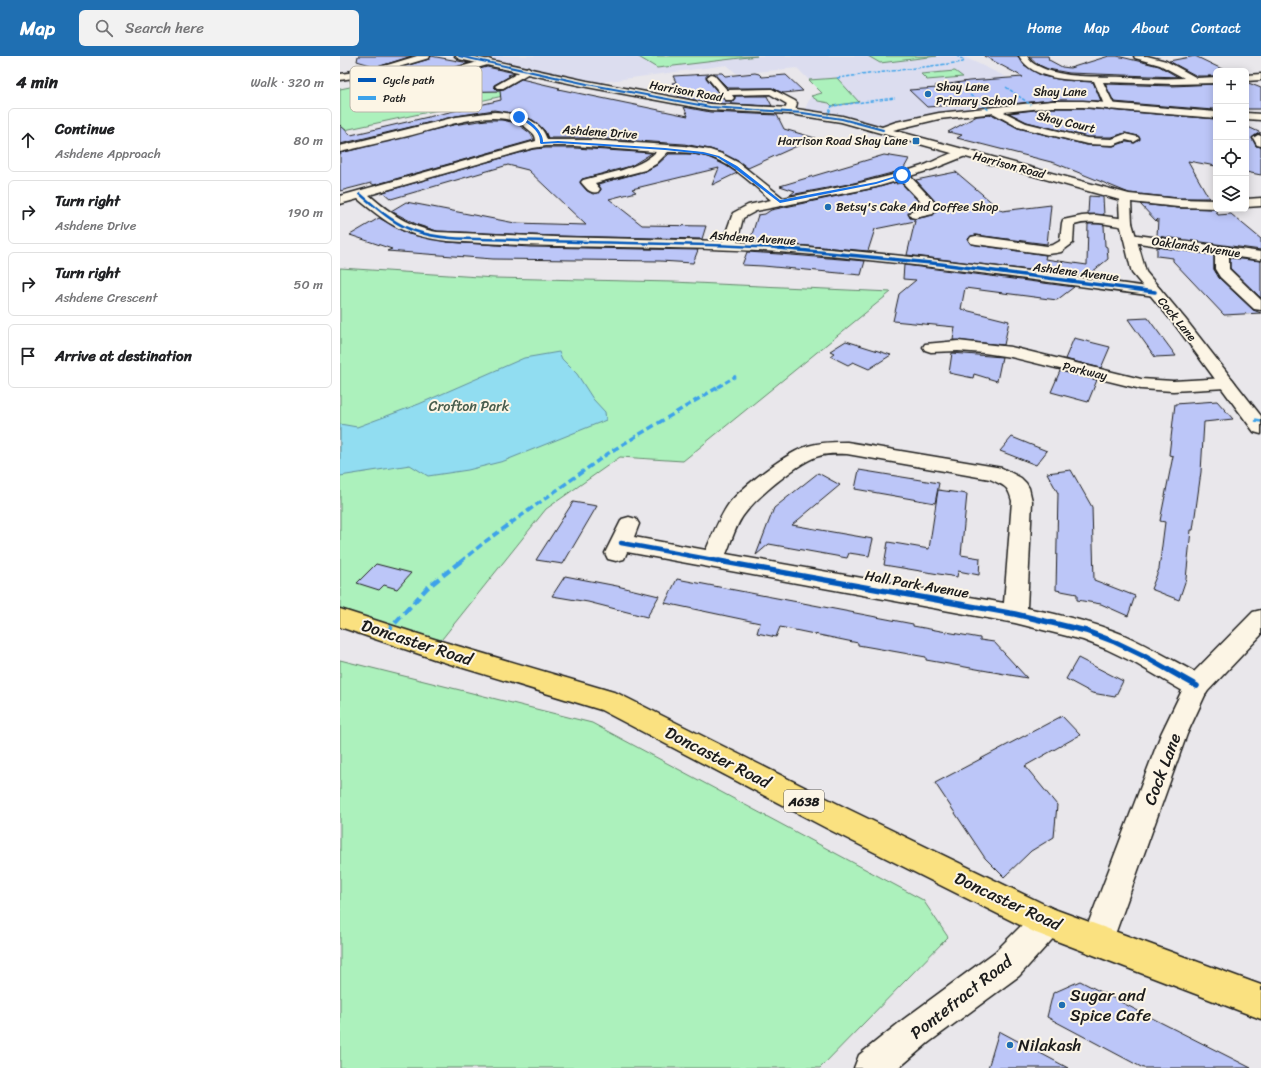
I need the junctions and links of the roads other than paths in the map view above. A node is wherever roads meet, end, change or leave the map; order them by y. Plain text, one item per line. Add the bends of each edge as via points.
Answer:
1 (426, 56) edge
2 (458, 56) edge
3 (1023, 56) edge
4 (1138, 56) edge
5 (1164, 56) edge
6 (1152, 59) junction
7 (488, 62) junction
8 (392, 66) edge
9 (474, 66) edge
10 (528, 70) junction
11 (350, 75) edge
12 (340, 77) edge
13 (1261, 77) edge
14 (711, 78) dead end
15 (1249, 78) edge
16 (1097, 79) junction
17 (765, 80) dead end
18 (1213, 80) edge
19 (1197, 81) junction
20 (500, 86) dead end
21 (777, 95) junction
22 (1110, 106) junction
23 (994, 110) junction
24 (790, 111) junction
25 (1213, 115) edge
26 (1249, 116) edge
27 (1261, 117) edge
28 (883, 130) junction
29 (1134, 139) dead end
30 (541, 143) junction
31 (340, 149) edge
32 (665, 149) junction
33 (964, 153) junction
34 (902, 175) junction
35 (594, 188) dead end
36 (360, 194) junction
37 (1128, 198) junction
38 (340, 200) edge
39 (780, 202) junction
40 (1261, 202) edge
41 (1249, 203) edge
42 (1213, 204) edge
43 (930, 211) junction
44 (944, 212) dead end
45 (915, 214) dead end
46 (1126, 223) junction
47 (1130, 238) junction
48 (985, 240) dead end
49 (729, 246) junction
50 (1222, 251) junction
51 (1261, 256) edge
52 (1154, 292) junction
53 (1259, 306) dead end
54 (939, 342) dead end
55 (1226, 383) junction
56 (1261, 428) edge
57 (622, 540) dead end
58 (713, 560) junction
59 (1015, 614) junction
60 (340, 618) edge
61 (1261, 619) edge
62 (1197, 686) junction
63 (1047, 922) junction
64 (1098, 940) junction
65 (1261, 1002) edge
66 (872, 1068) edge

1 - 8 street
2 - 7 street, Harrison Road
3 - 16 street via 1027,64 1042,71
4 - 6 street
5 - 6 street
6 - 19 street
7 - 9 street
7 - 10 street, Harrison Road
10 - 20 street
10 - 24 street, Harrison Road via 710,107
11 - 12 street
13 - 15 street
14 - 21 street via 727,96 759,90
16 - 19 street
16 - 22 street
17 - 21 street
18 - 19 street
21 - 24 street via 792,103
22 - 23 street, Shay Lane via 1052,104
22 - 25 street, Shay Lane
23 - 28 street, Shay Lane via 925,118
23 - 29 street, Shay Court via 1022,125 1087,141 1113,142 1124,137
24 - 28 street, Harrison Road via 842,119
26 - 27 street
28 - 33 street, Harrison Road
30 - 31 street via 540,134 526,120 498,115 455,121
30 - 32 street, Ashdene Drive
30 - 36 street, Ashdene Drive
32 - 35 street via 652,162 641,168 587,182
32 - 39 street, Ashdene Drive via 718,156
33 - 34 street
33 - 37 street, Harrison Road
34 - 39 street via 876,183
34 - 43 street via 929,203
36 - 38 street, Ashdene Drive
36 - 49 street, Ashdene Avenue via 398,225 440,236
37 - 42 street, Harrison Road
37 - 46 street, Cock Lane via 1125,202
39 - 49 street via 752,208 737,216
40 - 41 street
43 - 44 street
43 - 45 street
46 - 47 street, Cock Lane
46 - 48 street via 1085,219 1068,222 1066,243 1056,249 1037,249
47 - 50 street, Oaklands Avenue
47 - 52 street, Cock Lane via 1140,273
49 - 52 street, Ashdene Avenue via 933,263
50 - 51 street, Oaklands Avenue
50 - 53 street via 1224,274
52 - 55 street, Cock Lane
54 - 55 street, Parkway via 1007,351 1140,383 1167,386
55 - 56 street, Cock Lane
57 - 58 street, Hall Park Avenue
58 - 59 street, Hall Park Avenue
58 - 59 street via 727,526 739,506 789,465 812,452 829,448 847,448 982,470 1005,476 1019,488 1021,494
59 - 62 street, Hall Park Avenue via 1086,631 1115,642
60 - 63 highway, Doncaster Road / A638 via 608,701
61 - 62 street, Cock Lane
62 - 64 street, Cock Lane via 1174,734
63 - 64 highway, Doncaster Road / A638
63 - 66 street, Pontefract Road via 1007,964 916,1031
64 - 65 highway, Doncaster Road / A638

